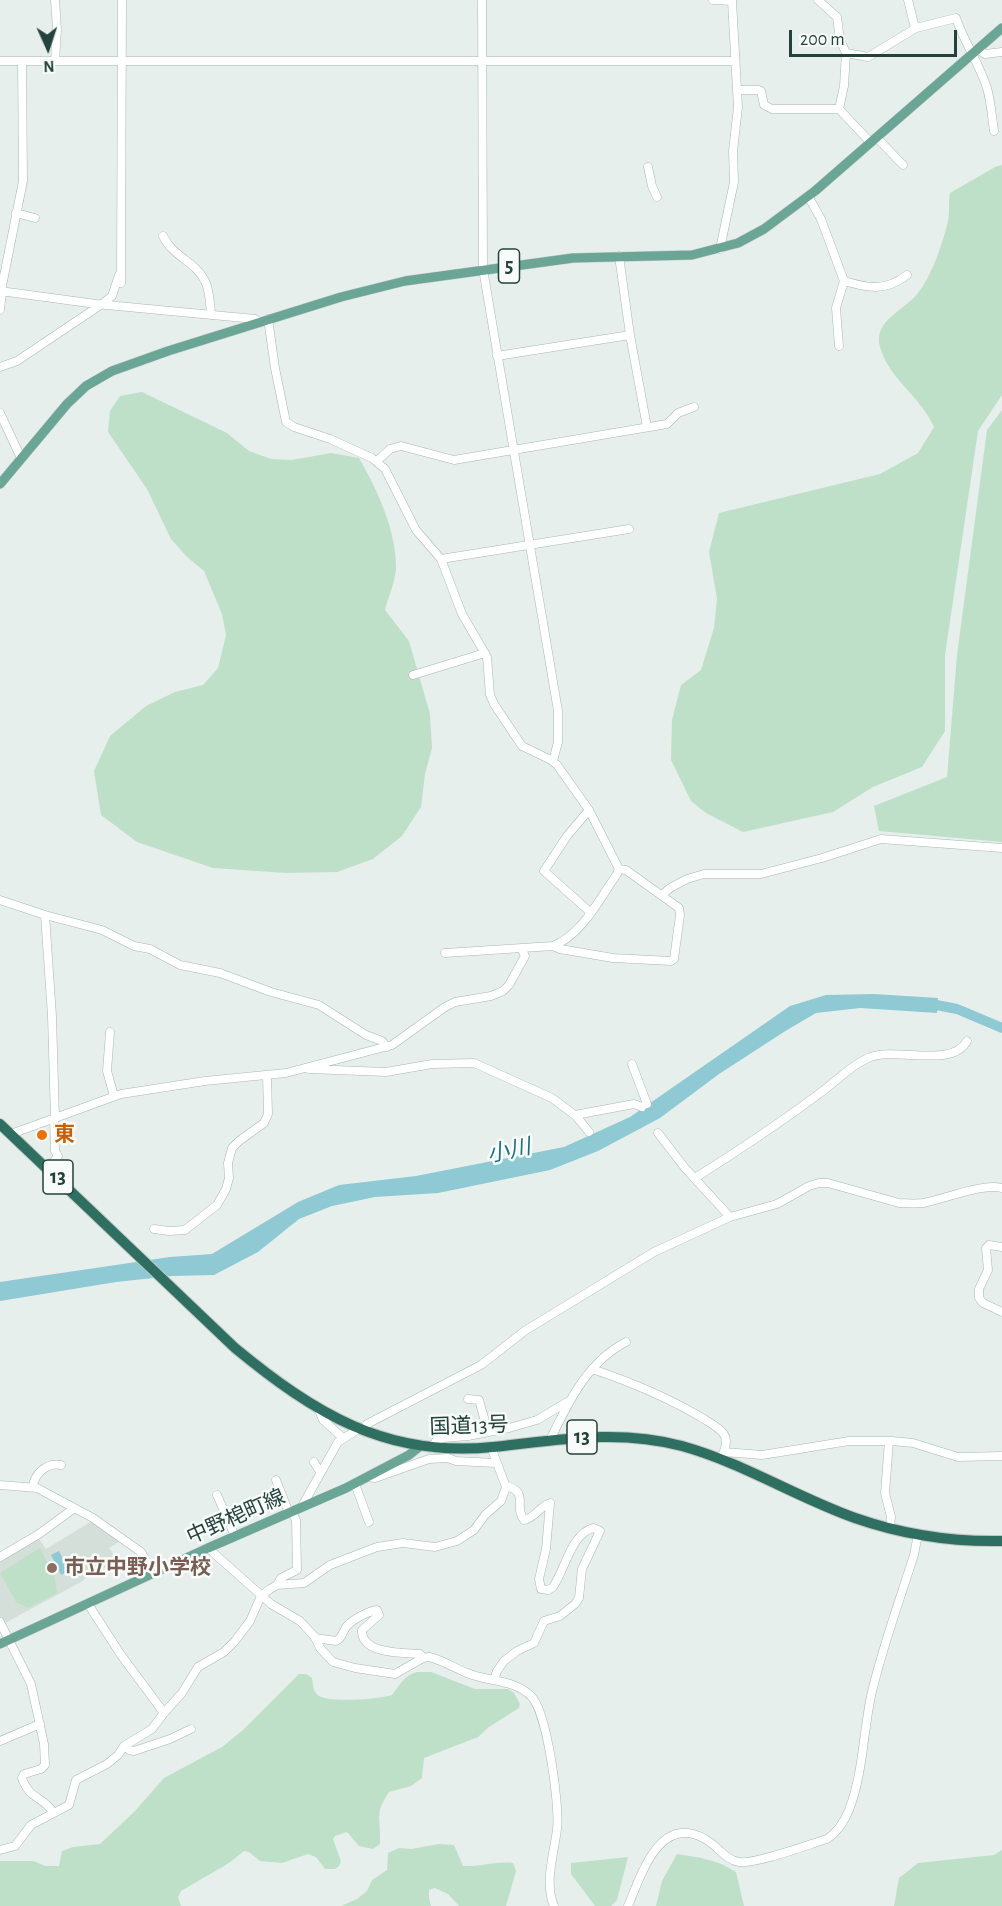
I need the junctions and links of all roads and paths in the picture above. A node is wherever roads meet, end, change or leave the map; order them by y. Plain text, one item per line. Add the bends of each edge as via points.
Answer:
1 (55, 0) edge
2 (123, 0) edge
3 (482, 0) edge
4 (713, 0) edge
5 (818, 0) edge
6 (908, 0) edge
7 (732, 1) edge
8 (829, 3) edge
9 (915, 28) junction
10 (1002, 28) edge
11 (975, 51) junction
12 (1002, 52) edge
13 (846, 53) junction
14 (0, 61) edge
15 (22, 61) junction
16 (55, 61) junction
17 (122, 61) junction
18 (735, 61) junction
19 (482, 62) junction
20 (737, 90) junction
21 (839, 109) junction
22 (994, 131) dead end
23 (874, 141) junction
24 (903, 165) dead end
25 (648, 166) dead end
26 (657, 196) dead end
27 (808, 196) junction
28 (16, 213) junction
29 (35, 218) dead end
30 (163, 236) dead end
31 (720, 249) junction
32 (619, 256) junction
33 (483, 269) junction
34 (121, 271) junction
35 (907, 275) dead end
36 (844, 281) junction
37 (121, 283) dead end
38 (1, 291) edge
39 (102, 304) junction
40 (0, 310) edge
41 (212, 315) junction
42 (264, 321) junction
43 (630, 335) junction
44 (839, 346) dead end
45 (497, 356) junction
46 (0, 367) edge
47 (694, 407) dead end
48 (0, 412) edge
49 (647, 427) junction
50 (513, 450) junction
51 (21, 458) junction
52 (376, 461) junction
53 (0, 484) edge
54 (629, 529) dead end
55 (529, 544) junction
56 (441, 558) junction
57 (485, 652) junction
58 (413, 675) dead end
59 (553, 761) junction
60 (589, 810) junction
61 (1002, 848) edge
62 (619, 869) junction
63 (662, 895) junction
64 (0, 900) edge
65 (590, 912) junction
66 (45, 915) junction
67 (553, 946) junction
68 (521, 948) junction
69 (444, 953) dead end
70 (110, 1032) dead end
71 (967, 1041) dead end
72 (387, 1047) junction
73 (632, 1064) dead end
74 (305, 1068) junction
75 (267, 1076) junction
76 (114, 1096) junction
77 (575, 1115) junction
78 (54, 1119) junction
79 (0, 1124) edge
80 (589, 1132) dead end
81 (658, 1133) dead end
82 (11, 1134) junction
83 (48, 1169) junction
84 (695, 1178) junction
85 (1002, 1188) edge
86 (730, 1217) junction
87 (154, 1229) dead end
88 (1002, 1247) edge
89 (1002, 1312) edge
90 (626, 1342) dead end
91 (592, 1370) junction
92 (468, 1400) dead end
93 (569, 1401) junction
94 (320, 1410) junction
95 (367, 1424) dead end
96 (354, 1432) dead end
97 (488, 1432) junction
98 (343, 1438) junction
99 (550, 1440) junction
100 (889, 1441) junction
101 (419, 1447) junction
102 (491, 1447) junction
103 (432, 1448) junction
104 (721, 1455) junction
105 (1002, 1456) edge
106 (314, 1462) dead end
107 (496, 1463) junction
108 (61, 1465) dead end
109 (321, 1472) junction
110 (368, 1477) junction
111 (276, 1480) dead end
112 (0, 1485) edge
113 (353, 1485) junction
114 (506, 1486) junction
115 (33, 1487) junction
116 (217, 1495) dead end
117 (301, 1508) junction
118 (73, 1509) junction
119 (290, 1512) junction
120 (367, 1521) dead end
121 (890, 1528) junction
122 (918, 1534) junction
123 (235, 1536) junction
124 (1002, 1541) edge
125 (208, 1548) junction
126 (0, 1557) edge
127 (154, 1574) junction
128 (277, 1585) junction
129 (261, 1596) junction
130 (88, 1604) junction
131 (0, 1622) edge
132 (315, 1638) junction
133 (10, 1640) junction
134 (0, 1644) edge
135 (423, 1658) junction
136 (494, 1680) junction
137 (164, 1713) junction
138 (40, 1724) junction
139 (191, 1729) dead end
140 (0, 1741) edge
141 (124, 1746) junction
142 (53, 1812) junction
143 (0, 1850) edge
144 (554, 1906) edge
145 (627, 1906) edge

1 - 16 street
2 - 17 street
3 - 19 street
4 - 7 street
5 - 8 street
6 - 9 street
7 - 18 street
8 - 13 street via 838,19
9 - 11 street via 956,18 963,40
9 - 13 street via 868,57
10 - 11 main road, 5
11 - 12 street
11 - 22 street via 987,87
11 - 23 main road, 5
13 - 21 street
14 - 15 street
15 - 16 street
15 - 28 street via 24,170
16 - 17 street
17 - 19 street
17 - 34 street
18 - 19 street
18 - 20 street
19 - 33 street
20 - 21 street via 759,90 764,105 772,109
20 - 31 street via 734,182
21 - 23 street
23 - 24 street
23 - 27 main road, 5
25 - 26 street
27 - 31 main road, 5 via 758,234
27 - 36 street via 821,219
28 - 29 street
28 - 38 street
30 - 41 street via 206,283
31 - 32 main road, 5 via 692,255
32 - 33 main road, 5
32 - 43 street
33 - 42 main road, 5 via 376,286
33 - 45 street
34 - 37 street
34 - 39 street via 112,296
35 - 36 street via 875,288
36 - 44 street via 836,308
38 - 39 street
38 - 40 street
39 - 41 street
39 - 46 street via 17,361
41 - 42 street
42 - 51 main road, 5 via 134,362 100,377 67,404
42 - 52 street via 286,422
43 - 45 street
43 - 49 street
45 - 50 street
47 - 49 street via 678,413 667,424
48 - 51 street
49 - 50 street
50 - 52 street via 454,460 401,446 390,449
50 - 55 street
51 - 53 main road, 5
52 - 56 street via 416,530
54 - 55 street
55 - 56 street
55 - 59 street via 558,711 558,742
56 - 57 street via 462,614
57 - 58 street
57 - 59 street via 494,704 523,748
59 - 60 street
60 - 62 street
60 - 65 street via 544,871
61 - 63 street via 881,839 761,874 704,874 687,879
62 - 63 street
62 - 65 street
63 - 67 street via 680,910 675,956 671,961 594,955
64 - 66 street
65 - 67 street via 562,943
66 - 72 street via 102,930 180,965 220,973 319,1005
66 - 78 street
67 - 68 street
68 - 69 street
68 - 72 street via 525,956 503,991 455,1002
70 - 76 street via 107,1071
71 - 84 street via 952,1055 868,1058
72 - 74 street
73 - 77 street via 644,1105
74 - 75 street
74 - 77 street via 378,1072 469,1062 542,1092
75 - 76 street via 205,1081
75 - 87 street via 268,1114 264,1123 232,1148 229,1178 217,1205 185,1230
76 - 78 street
77 - 80 street
78 - 82 street
78 - 83 street via 58,1156
79 - 82 highway, 国道13号 / 13
81 - 84 street
82 - 83 highway, 国道13号 / 13
83 - 94 highway, 国道13号 / 13 via 234,1348
84 - 86 street
85 - 86 street via 923,1203 899,1203 828,1183 809,1186 777,1204
86 - 95 street via 654,1252 526,1330 481,1365
88 - 89 street via 986,1248 988,1270 978,1294 983,1303
90 - 91 street
91 - 93 street
91 - 104 street via 622,1379 690,1411 724,1434 726,1442
92 - 97 street via 479,1400
93 - 97 street via 537,1420
93 - 99 street
94 - 98 street via 323,1420
94 - 101 highway, 国道13号 / 13 via 354,1427
96 - 98 street
97 - 103 street via 443,1438
98 - 109 street
99 - 102 highway, 国道13号 / 13
99 - 104 highway, 国道13号 / 13 via 617,1436
100 - 104 street via 849,1441 762,1455
100 - 105 street via 913,1443 958,1457
100 - 121 street via 885,1493
101 - 103 highway, 国道13号 / 13
101 - 110 main road, 中野梍町線
102 - 103 highway, 国道13号 / 13
102 - 107 street
104 - 121 highway, 国道13号 / 13 via 854,1517
106 - 109 street
107 - 110 street via 429,1459
107 - 114 street
108 - 115 street via 43,1469
109 - 117 street
110 - 113 main road, 中野梍町線
111 - 119 street
112 - 115 street
113 - 117 main road, 中野梍町線
113 - 120 street
114 - 128 street via 501,1501 474,1530 457,1541 435,1547 403,1542 377,1547 330,1565 304,1583
114 - 136 street via 520,1495 524,1520 550,1503 539,1579 541,1589 553,1587 570,1550 586,1530 600,1531 582,1569 575,1604 560,1616 544,1621 534,1642 504,1661
115 - 118 street
116 - 123 street
117 - 119 main road, 中野梍町線
118 - 126 street
118 - 127 street via 135,1546
119 - 123 main road, 中野梍町線
119 - 128 street via 296,1520 297,1570 281,1578
121 - 122 highway, 国道13号 / 13
122 - 124 highway, 国道13号 / 13
122 - 145 street via 872,1695 849,1810 836,1833 746,1862 731,1859 695,1835 670,1836 655,1848
123 - 125 main road, 中野梍町線
125 - 127 main road, 中野梍町線
125 - 129 street
127 - 130 main road, 中野梍町線
128 - 129 street
129 - 132 street via 300,1621
129 - 137 street via 235,1641 198,1667 182,1694
130 - 133 main road, 中野梍町線
130 - 137 street
131 - 133 street
132 - 135 street via 333,1662 372,1671 399,1674
132 - 135 street via 336,1641 347,1625 377,1610 379,1615 362,1630 367,1644 420,1654
133 - 134 main road, 中野梍町線
133 - 138 street via 31,1684
135 - 136 street via 434,1658
136 - 144 street via 521,1688 534,1699 541,1713 558,1804 550,1881
137 - 141 street via 152,1729
138 - 140 street
138 - 142 street via 46,1763 22,1778 31,1796 43,1801
139 - 141 street via 134,1750
141 - 142 street via 107,1764 76,1780 69,1805
142 - 143 street via 31,1825 15,1846

